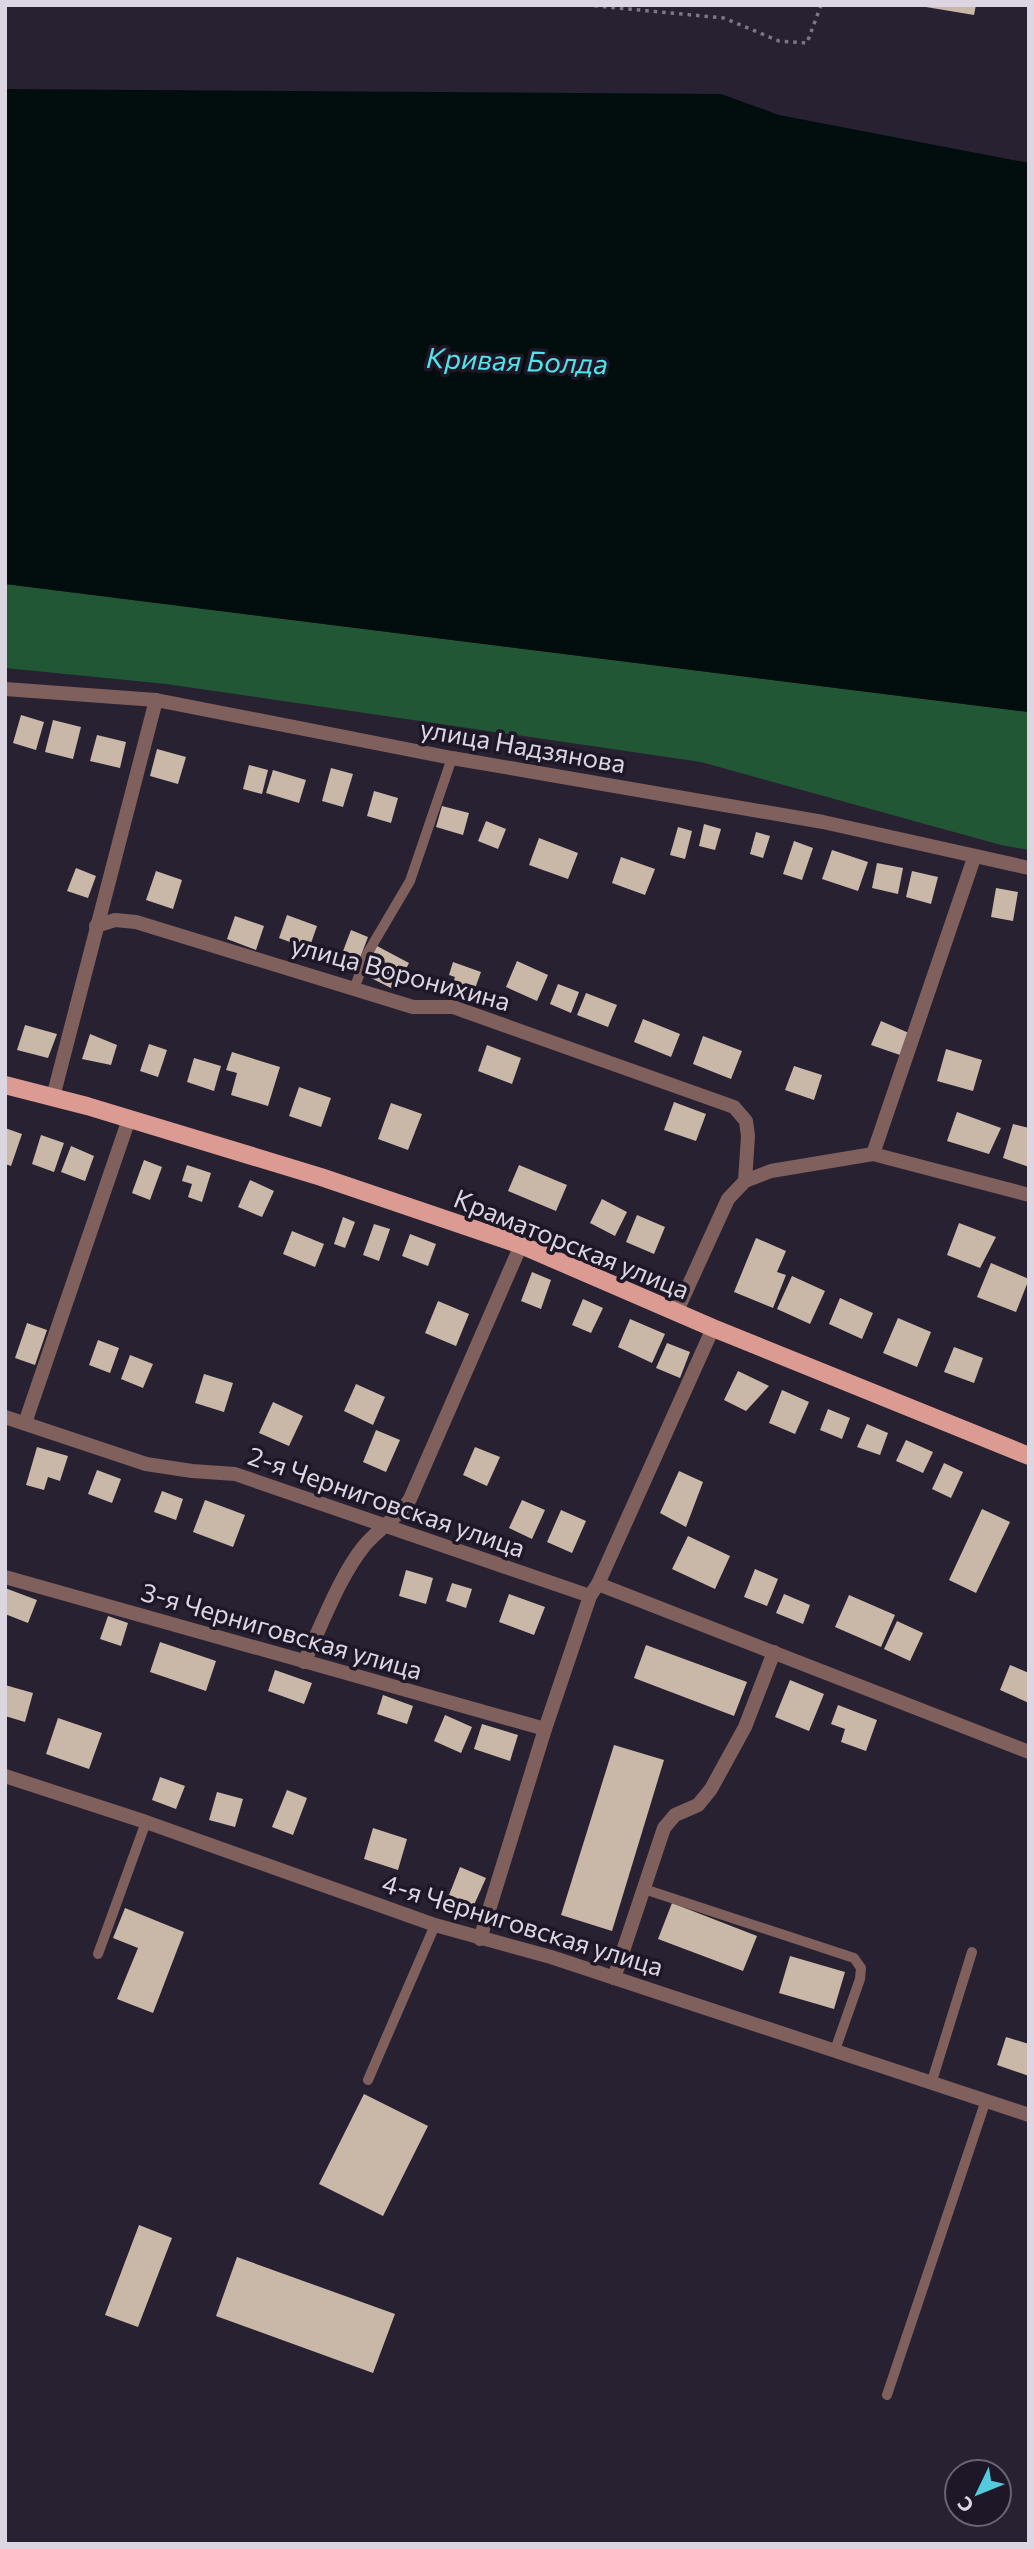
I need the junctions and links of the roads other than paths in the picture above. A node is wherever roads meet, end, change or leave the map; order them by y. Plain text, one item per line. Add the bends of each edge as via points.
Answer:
1 (5, 689) edge
2 (156, 701) junction
3 (452, 758) junction
4 (974, 858) junction
5 (1029, 868) edge
6 (96, 926) junction
7 (354, 989) junction
8 (5, 1085) edge
9 (53, 1097) junction
10 (129, 1119) junction
11 (873, 1154) junction
12 (746, 1181) junction
13 (1029, 1195) edge
14 (521, 1245) junction
15 (676, 1312) junction
16 (713, 1328) junction
17 (5, 1417) edge
18 (24, 1423) junction
19 (1029, 1456) edge
20 (385, 1527) junction
21 (5, 1577) edge
22 (594, 1590) junction
23 (774, 1652) junction
24 (304, 1662) junction
25 (545, 1729) junction
26 (1029, 1752) edge
27 (5, 1776) edge
28 (146, 1822) junction
29 (644, 1889) junction
30 (435, 1925) junction
31 (480, 1939) junction
32 (972, 1952) dead end
33 (98, 1954) dead end
34 (614, 1978) junction
35 (835, 2050) junction
36 (368, 2080) dead end
37 (931, 2084) junction
38 (986, 2100) junction
39 (1029, 2115) edge
40 (887, 2395) dead end

1 - 2 street, улица Надзянова
2 - 3 street, улица Надзянова
2 - 6 street
3 - 4 street, улица Надзянова via 823,822
3 - 7 lane via 410,881 367,954
4 - 5 street, улица Надзянова
4 - 11 street
6 - 7 street, улица Воронихина via 115,920 136,922
6 - 9 street
7 - 12 street, улица Воронихина via 413,1007 453,1007 734,1107 746,1121
8 - 9 main road, Краматорская улица
9 - 10 main road, Краматорская улица
10 - 14 main road, Краматорская улица via 321,1177
10 - 18 street
11 - 12 street via 771,1171
11 - 13 street
12 - 15 street via 728,1199
14 - 15 main road, Краматорская улица
14 - 20 street via 410,1499
15 - 16 main road, Краматорская улица
16 - 19 main road, Краматорская улица
16 - 22 street
17 - 18 street, 2-я Черниговская улица
18 - 20 street, 2-я Черниговская улица via 146,1464 235,1474
20 - 22 street, 2-я Черниговская улица
20 - 24 street via 349,1568
21 - 24 street, 3-я Черниговская улица
22 - 23 street, 2-я Черниговская улица
22 - 25 street
23 - 26 street, 2-я Черниговская улица
23 - 29 street via 734,1749 711,1790 664,1828
24 - 25 street, 3-я Черниговская улица
25 - 31 street
27 - 28 street, 4-я Черниговская улица
28 - 30 street, 4-я Черниговская улица
28 - 33 lane
29 - 34 street
29 - 35 lane via 854,1958 862,1968 860,1979
30 - 31 street, 4-я Черниговская улица
30 - 36 lane
31 - 34 street, 4-я Черниговская улица
32 - 37 lane
34 - 35 street, 4-я Черниговская улица
35 - 37 street, 4-я Черниговская улица
37 - 38 street, 4-я Черниговская улица
38 - 39 street, 4-я Черниговская улица
38 - 40 lane

